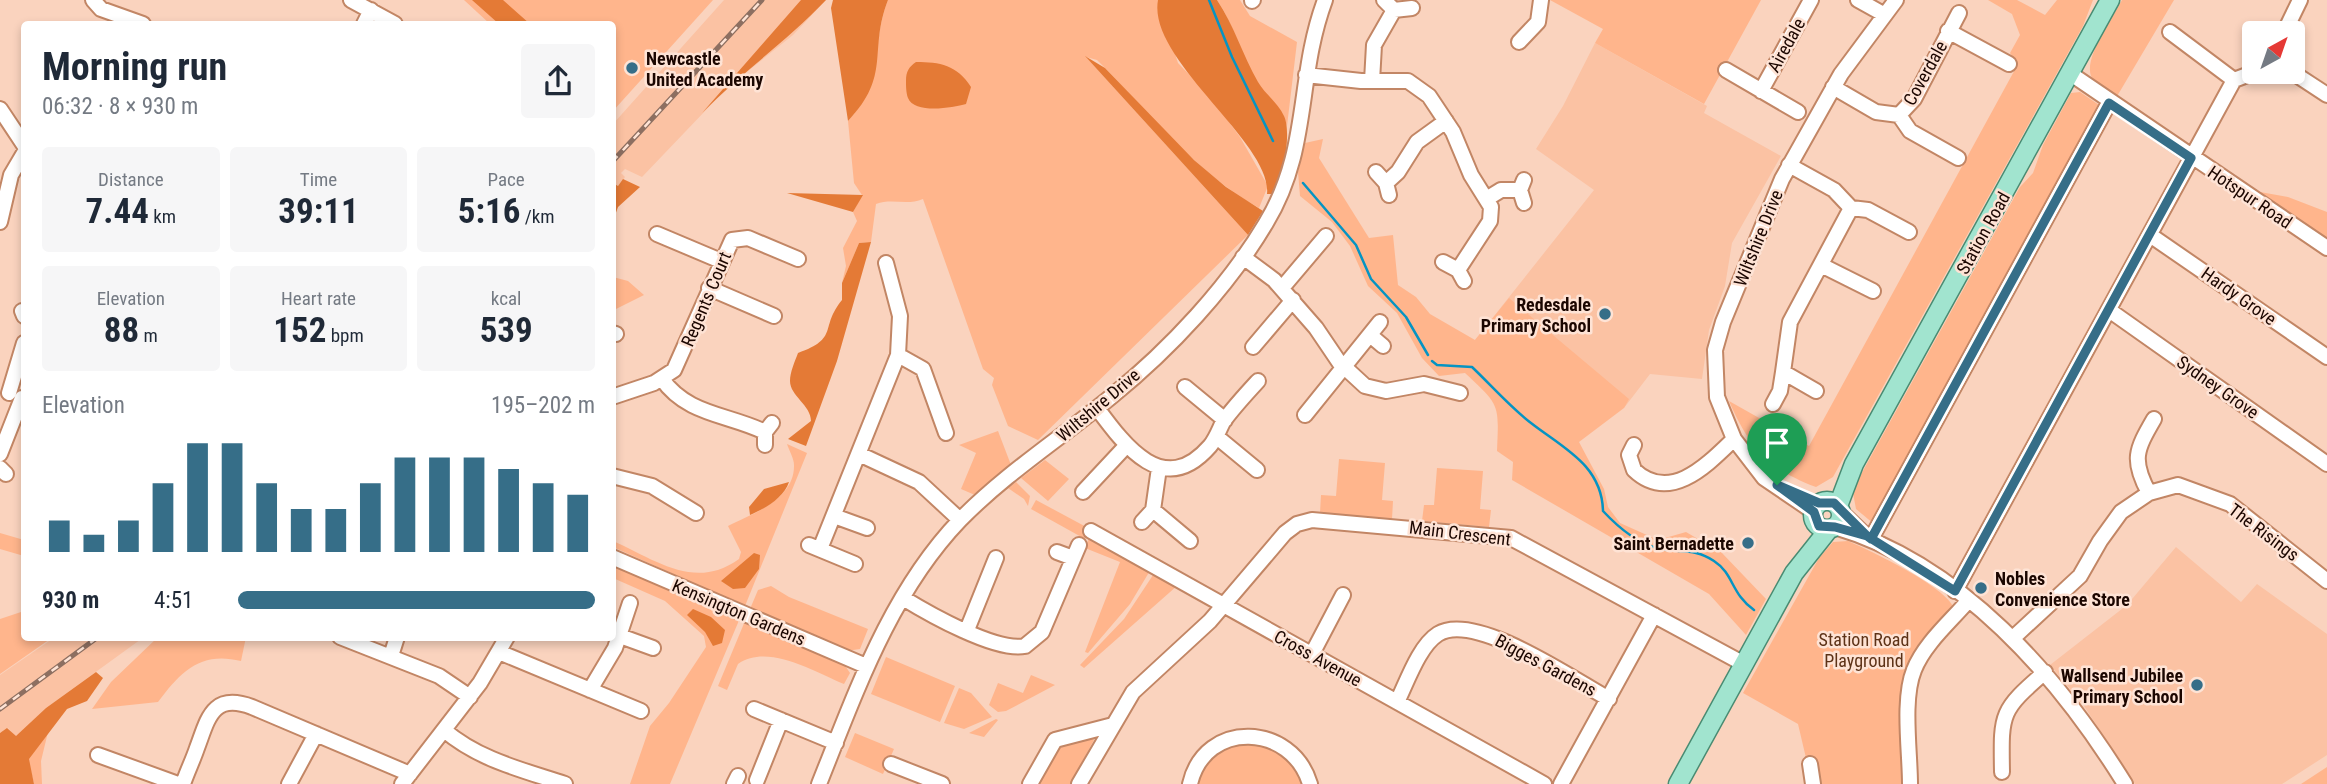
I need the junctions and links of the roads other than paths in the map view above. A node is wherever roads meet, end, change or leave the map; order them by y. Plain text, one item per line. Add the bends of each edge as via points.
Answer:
1 (351, 0) edge
2 (1325, 0) edge
3 (1541, 0) edge
4 (1811, 0) edge
5 (1858, 0) edge
6 (1896, 0) edge
7 (2110, 0) edge
8 (2300, 0) edge
9 (97, 4) edge
10 (1389, 5) edge
11 (1412, 8) dead end
12 (371, 10) junction
13 (1959, 12) dead end
14 (1885, 15) junction
15 (136, 21) edge
16 (366, 21) edge
17 (390, 21) edge
18 (2290, 21) edge
19 (1948, 31) junction
20 (2169, 32) dead end
21 (1518, 45) dead end
22 (2010, 64) dead end
23 (1726, 70) dead end
24 (2071, 74) junction
25 (1306, 75) junction
26 (2242, 77) edge
27 (2234, 80) junction
28 (1372, 81) junction
29 (2305, 81) edge
30 (1833, 88) junction
31 (1761, 91) junction
32 (2327, 95) edge
33 (2109, 103) junction
34 (0, 108) edge
35 (1798, 112) dead end
36 (1899, 115) junction
37 (1446, 121) junction
38 (21, 140) edge
39 (21, 158) edge
40 (1958, 158) dead end
41 (2191, 158) junction
42 (1789, 165) junction
43 (1384, 183) dead end
44 (1523, 191) dead end
45 (1488, 198) junction
46 (1851, 208) junction
47 (0, 222) edge
48 (1909, 232) dead end
49 (657, 234) dead end
50 (2150, 235) junction
51 (1326, 236) dead end
52 (2327, 248) edge
53 (1243, 257) junction
54 (798, 259) dead end
55 (721, 261) junction
56 (1443, 262) dead end
57 (886, 263) dead end
58 (1821, 265) junction
59 (709, 288) junction
60 (1282, 288) junction
61 (1873, 291) dead end
62 (1293, 300) junction
63 (2109, 310) junction
64 (774, 316) dead end
65 (1380, 322) dead end
66 (1370, 335) junction
67 (1253, 346) dead end
68 (1383, 346) dead end
69 (898, 355) junction
70 (2327, 357) edge
71 (21, 359) edge
72 (1344, 367) junction
73 (1783, 372) junction
74 (662, 379) junction
75 (1258, 381) dead end
76 (1185, 387) dead end
77 (1816, 391) dead end
78 (1460, 393) dead end
79 (14, 395) edge
80 (616, 396) edge
81 (1773, 404) dead end
82 (1097, 408) junction
83 (1305, 415) dead end
84 (2154, 419) dead end
85 (1225, 420) junction
86 (767, 433) dead end
87 (946, 433) dead end
88 (1217, 437) junction
89 (1734, 439) junction
90 (1634, 444) dead end
91 (1126, 446) junction
92 (0, 454) edge
93 (859, 454) junction
94 (2327, 464) edge
95 (1159, 468) junction
96 (1257, 470) dead end
97 (616, 477) edge
98 (1083, 492) dead end
99 (2149, 493) junction
100 (1153, 510) junction
101 (1827, 513) junction
102 (699, 514) dead end
103 (834, 516) junction
104 (960, 520) junction
105 (1142, 522) dead end
106 (867, 528) dead end
107 (1091, 531) dead end
108 (1869, 537) junction
109 (1190, 541) dead end
110 (1057, 552) dead end
111 (996, 558) dead end
112 (616, 559) edge
113 (855, 564) dead end
114 (2327, 580) edge
115 (1955, 591) junction
116 (1343, 595) dead end
117 (903, 598) junction
118 (1968, 601) junction
119 (631, 603) dead end
120 (1223, 605) junction
121 (1654, 615) junction
122 (967, 630) junction
123 (620, 636) junction
124 (2013, 638) junction
125 (351, 641) edge
126 (396, 641) edge
127 (505, 641) edge
128 (653, 648) dead end
129 (499, 652) junction
130 (1312, 654) junction
131 (391, 656) junction
132 (1744, 664) junction
133 (866, 666) junction
134 (2045, 672) junction
135 (590, 691) junction
136 (470, 697) junction
137 (1609, 699) junction
138 (1397, 702) junction
139 (754, 709) dead end
140 (641, 712) dead end
141 (782, 720) junction
142 (1113, 725) junction
143 (444, 730) junction
144 (316, 734) junction
145 (836, 743) junction
146 (98, 755) dead end
147 (891, 764) dead end
148 (1810, 764) dead end
149 (2002, 772) dead end
150 (406, 779) edge
151 (757, 780) dead end
152 (550, 783) edge
153 (180, 784) edge
154 (289, 784) edge
155 (565, 784) edge
156 (819, 784) edge
157 (942, 784) edge
158 (1030, 784) edge
159 (1079, 784) edge
160 (1190, 784) edge
161 (1310, 784) edge
162 (1544, 784) edge
163 (1561, 784) edge
164 (1678, 784) edge
165 (1813, 784) edge
166 (1910, 784) edge
167 (2125, 784) edge

1 - 12 street
2 - 25 street, Wiltshire Drive
3 - 21 street via 1538,22
4 - 31 street, Airedale
5 - 14 street
6 - 14 street, Wiltshire Drive
7 - 24 main road, Station Road
8 - 18 street
9 - 15 street
10 - 11 street
10 - 28 street via 1374,45
12 - 16 street
12 - 17 street
13 - 19 street, Coverdale
14 - 30 street, Wiltshire Drive
19 - 22 street, Coverdale
19 - 36 street, Coverdale via 1914,99
20 - 27 street
23 - 31 street, Airedale
24 - 33 street, Hotspur Road
24 - 101 main road, Station Road
25 - 28 street
25 - 53 street, Wiltshire Drive via 1299,144 1290,173 1268,221
26 - 27 street
27 - 41 street
28 - 37 street via 1401,80 1418,85
29 - 32 street
30 - 36 street, Coverdale via 1876,112
30 - 42 street, Wiltshire Drive
31 - 35 street, Airedale
33 - 41 street, Hotspur Road
33 - 108 street
34 - 38 street
36 - 40 street, Coverdale via 1910,131
37 - 43 street via 1417,142 1398,172
37 - 45 street via 1471,175
39 - 47 street via 11,175
41 - 50 street
41 - 52 street, Hotspur Road
42 - 46 street via 1834,190
42 - 89 street, Wiltshire Drive via 1715,350 1717,397
44 - 45 street via 1501,190
45 - 56 street via 1491,218 1461,276
46 - 48 street via 1868,210
46 - 58 street
49 - 55 street
50 - 63 street
50 - 70 street, Hardy Grove
51 - 60 street
53 - 60 street
53 - 82 street, Wiltshire Drive via 1182,329
54 - 55 street, Regents Court via 744,237 729,243
55 - 59 street, Regents Court
57 - 69 street via 900,316
58 - 61 street
58 - 73 street via 1788,327
59 - 64 street
59 - 74 street, Regents Court via 678,363
60 - 62 street
62 - 67 street
62 - 72 street
63 - 94 street, Sydney Grove
63 - 115 street
65 - 66 street
66 - 68 street
66 - 72 street
69 - 87 street via 923,369
69 - 93 street
71 - 79 street
72 - 78 street via 1375,391 1424,384
72 - 83 street
73 - 77 street
73 - 81 street
74 - 80 street
74 - 86 street via 692,408 735,418
75 - 85 street
76 - 85 street
79 - 92 street
82 - 91 street
82 - 104 street, Wiltshire Drive via 1008,476
84 - 99 street via 2136,455
85 - 88 street
88 - 95 street via 1189,462
88 - 96 street
89 - 90 street via 1693,474 1663,484 1639,475 1630,465
89 - 101 street, Wiltshire Drive via 1755,468
91 - 95 street
91 - 98 street
93 - 103 street
93 - 104 street via 919,482
95 - 100 street
97 - 102 street via 652,486
99 - 114 street, The Risings via 2178,485 2230,504
99 - 124 street, The Risings via 2121,512 2080,576
100 - 105 street
100 - 109 street
101 - 108 street, Wiltshire Drive
101 - 132 main road, Station Road
103 - 106 street
103 - 113 street via 815,547
104 - 117 street, Wiltshire Drive
107 - 120 street, Cross Avenue
108 - 115 street, Wiltshire Drive
110 - 122 street via 1076,552 1046,625 1034,642 1012,647
111 - 122 street
112 - 133 street, Kensington Gardens
115 - 118 street, Wiltshire Drive
116 - 130 street
117 - 122 street
117 - 133 street, Wiltshire Drive
118 - 124 street, Wiltshire Drive
118 - 166 street via 1914,670 1909,686
119 - 123 street
120 - 121 street, Main Crescent via 1285,533 1305,521 1324,519 1511,538
120 - 130 street, Cross Avenue
120 - 142 street, Main Crescent via 1139,686
121 - 132 street, Main Crescent
121 - 137 street
123 - 128 street
123 - 135 street
124 - 134 street, Wiltshire Drive
125 - 131 street
126 - 131 street
127 - 129 street
129 - 135 street
129 - 136 street
130 - 138 street, Cross Avenue
131 - 136 street via 447,680
132 - 164 main road, Station Road
133 - 145 street, Wiltshire Drive
134 - 149 street via 2004,713
134 - 167 street, Wiltshire Drive
135 - 140 street
136 - 143 street
137 - 138 street, Bigges Gardens via 1498,638 1453,629 1428,644
137 - 163 street
138 - 162 street, Cross Avenue
139 - 141 street
141 - 145 street
141 - 151 street
142 - 158 street via 1055,740
142 - 159 street, Main Crescent
143 - 150 street
143 - 152 street via 468,748
144 - 150 street
144 - 153 street via 246,705 223,704 206,720
144 - 154 street
145 - 156 street, Wiltshire Drive
146 - 153 street
147 - 157 street
148 - 165 street
152 - 155 street
160 - 161 street via 1207,752 1229,739 1249,735 1270,739 1291,752

